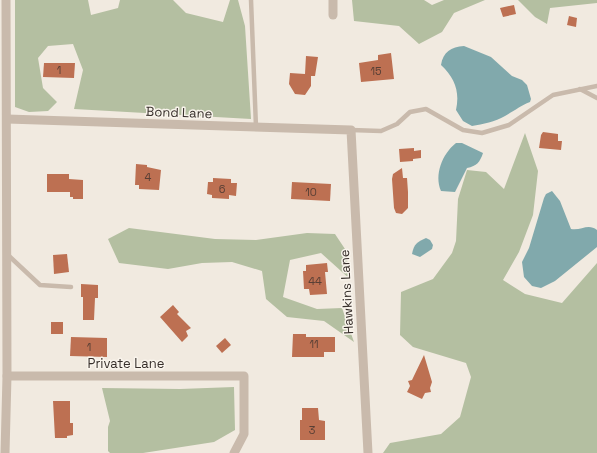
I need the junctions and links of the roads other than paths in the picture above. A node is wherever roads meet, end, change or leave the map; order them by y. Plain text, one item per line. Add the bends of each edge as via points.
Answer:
1 (6, 0) edge
2 (251, 0) edge
3 (333, 0) edge
4 (333, 15) dead end
5 (597, 86) edge
6 (580, 88) junction
7 (597, 98) edge
8 (7, 120) junction
9 (256, 127) junction
10 (351, 130) junction
11 (6, 254) junction
12 (71, 287) dead end
13 (7, 376) junction
14 (6, 453) edge
15 (234, 453) edge
16 (368, 453) edge

1 - 8 street
2 - 9 lane
3 - 4 street
5 - 6 lane
6 - 7 lane
6 - 10 lane via 553,95 509,125 482,133 463,130 426,109 410,112 397,124 381,131
8 - 9 street, Bond Lane
8 - 11 street
9 - 10 street, Bond Lane
10 - 16 street, Hawkins Lane
11 - 12 lane via 40,285
11 - 13 street
13 - 14 street
13 - 15 street, Private Lane via 244,376 244,434

